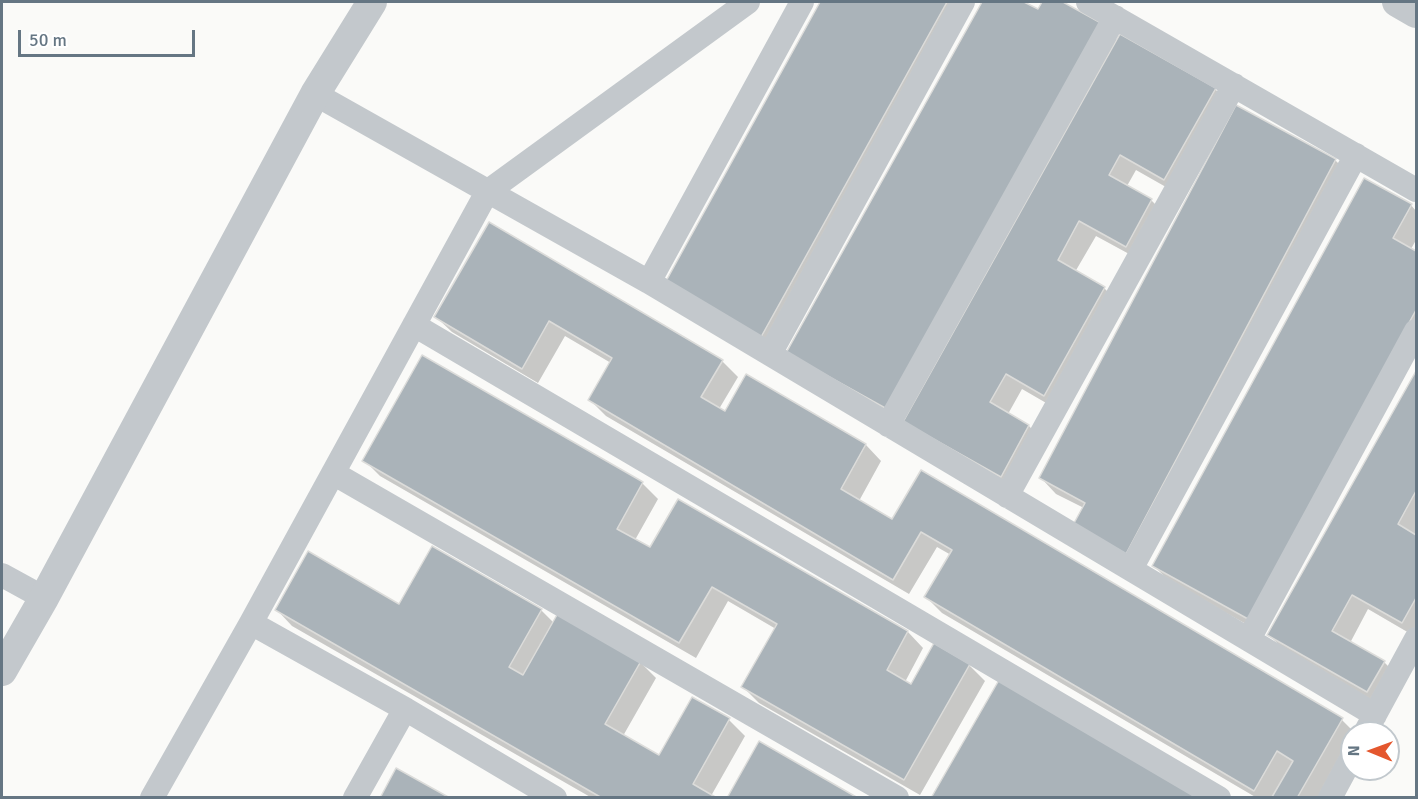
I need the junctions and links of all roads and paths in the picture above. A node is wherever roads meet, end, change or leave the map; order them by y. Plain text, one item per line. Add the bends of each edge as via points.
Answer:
1 (372, 2) edge
2 (748, 2) edge
3 (802, 2) edge
4 (963, 2) edge
5 (1088, 2) edge
6 (1397, 2) edge
7 (1416, 12) edge
8 (1114, 17) junction
9 (1234, 86) junction
10 (315, 94) junction
11 (1356, 155) junction
12 (1416, 190) edge
13 (487, 192) junction
14 (649, 282) junction
15 (414, 325) junction
16 (1416, 331) edge
17 (770, 354) junction
18 (888, 425) junction
19 (333, 473) junction
20 (1007, 496) junction
21 (1131, 569) junction
22 (2, 575) edge
23 (44, 598) junction
24 (251, 623) junction
25 (1249, 639) junction
26 (1416, 639) edge
27 (2, 670) edge
28 (405, 709) junction
29 (1366, 721) edge
30 (1372, 721) edge
31 (1340, 779) edge
32 (548, 796) edge
33 (152, 798) edge
34 (355, 798) edge
35 (897, 798) edge
36 (1219, 798) edge
37 (1330, 798) edge

1 - 10 street
2 - 13 street
3 - 14 street
4 - 17 street
5 - 8 street
6 - 7 street
8 - 9 street
8 - 18 street
9 - 11 street
9 - 20 street
10 - 13 street
10 - 23 street
11 - 12 street
11 - 21 street
13 - 14 street
13 - 15 street
14 - 17 street
15 - 19 street
15 - 36 street
16 - 25 street
17 - 18 street
18 - 20 street
19 - 24 street
19 - 35 street
20 - 21 street
21 - 25 street
22 - 23 street
23 - 27 street
24 - 28 street
24 - 33 street
25 - 29 street
26 - 30 street
28 - 32 street
28 - 34 street
31 - 37 street

